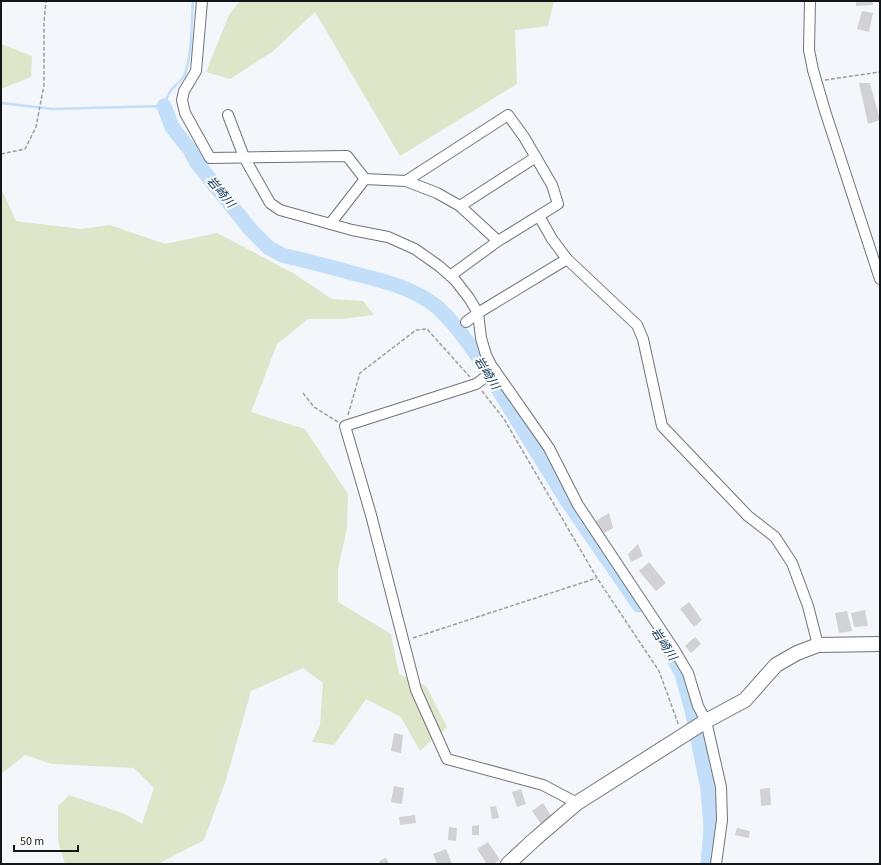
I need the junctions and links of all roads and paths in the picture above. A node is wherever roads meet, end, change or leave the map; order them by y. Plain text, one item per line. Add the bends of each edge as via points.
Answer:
1 (46, 1) edge
2 (202, 1) edge
3 (810, 1) edge
4 (880, 72) edge
5 (817, 81) junction
6 (228, 115) dead end
7 (1, 154) edge
8 (536, 156) junction
9 (244, 157) junction
10 (365, 179) junction
11 (406, 181) junction
12 (460, 206) junction
13 (539, 216) junction
14 (330, 224) junction
15 (498, 241) junction
16 (567, 259) junction
17 (450, 276) junction
18 (880, 279) edge
19 (478, 313) junction
20 (466, 322) dead end
21 (495, 370) junction
22 (476, 384) junction
23 (303, 393) dead end
24 (345, 426) junction
25 (597, 578) junction
26 (403, 641) junction
27 (880, 644) edge
28 (818, 645) junction
29 (704, 723) junction
30 (684, 735) junction
31 (577, 803) junction
32 (508, 864) edge
33 (716, 864) edge

1 - 7 path via 44,85 36,127 25,149
2 - 9 street via 196,71 184,91 182,100 185,113 210,158
3 - 5 street via 809,50
4 - 5 path
5 - 18 street
6 - 9 street
8 - 11 street via 508,115
8 - 12 street
8 - 13 street via 552,185 558,204
9 - 10 street via 347,156
9 - 14 street via 270,203 280,210
10 - 11 street
10 - 14 street
11 - 12 street via 437,193
12 - 15 street
13 - 15 street
13 - 16 street
14 - 17 street via 388,237 402,243 415,249
15 - 17 street
16 - 19 street
16 - 28 street via 637,324 643,339 662,426 748,516 775,537 792,563 808,606
17 - 19 street via 470,298
19 - 20 street
19 - 21 street via 481,338
21 - 22 street
21 - 29 street via 549,448 578,506 688,673
22 - 24 street
22 - 24 path via 427,329 416,330 360,373
22 - 25 path via 504,419
23 - 24 path via 314,407
24 - 26 street
25 - 26 path
25 - 30 path via 659,671
26 - 31 street via 416,690 447,759 543,785
27 - 28 street
28 - 29 street via 797,652 776,664 745,700
29 - 30 street
29 - 33 street via 721,787 722,820
30 - 31 street
31 - 32 street

